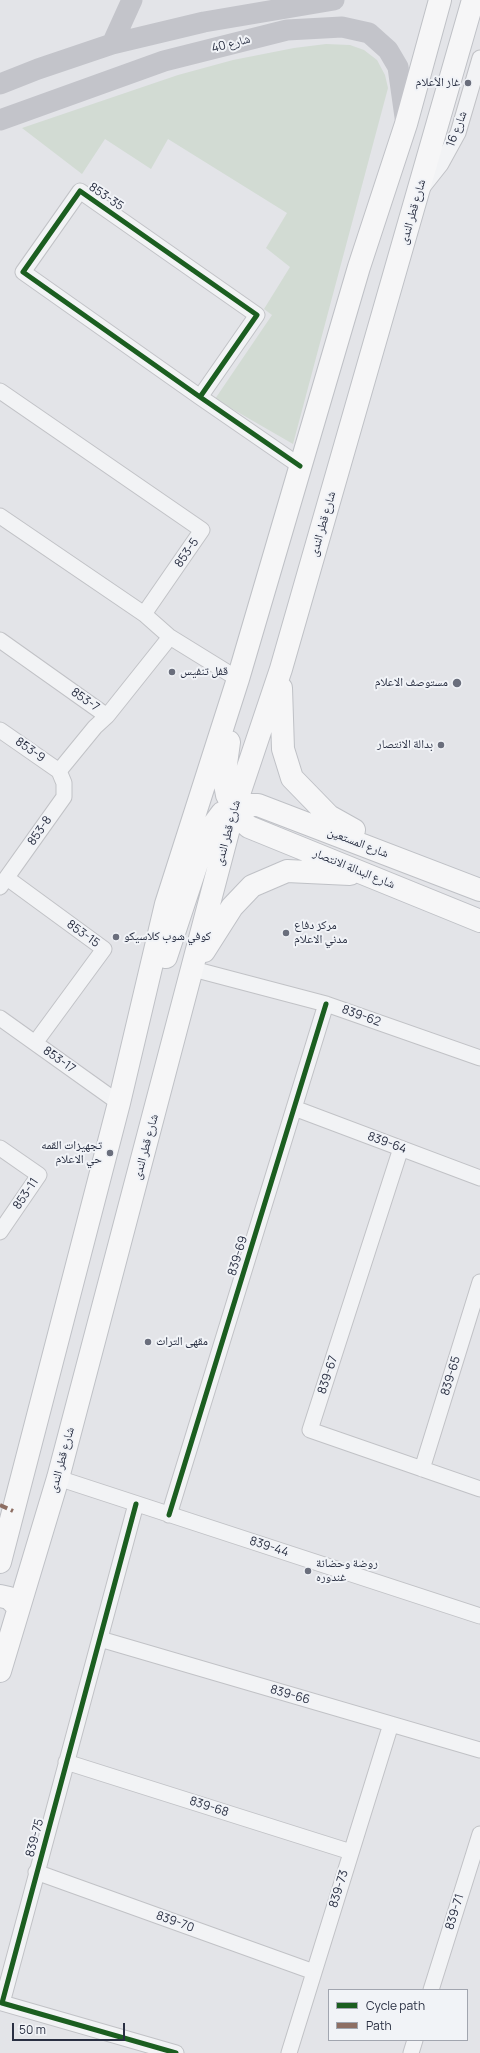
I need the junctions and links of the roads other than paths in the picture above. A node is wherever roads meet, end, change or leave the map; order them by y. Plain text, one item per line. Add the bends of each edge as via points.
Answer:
1 (132, 0) edge
2 (265, 0) edge
3 (440, 0) edge
4 (473, 0) edge
5 (325, 2) edge
6 (318, 27) junction
7 (112, 44) junction
8 (480, 58) edge
9 (0, 84) edge
10 (0, 120) edge
11 (406, 124) junction
12 (419, 192) junction
13 (0, 391) edge
14 (200, 396) junction
15 (300, 466) junction
16 (0, 516) edge
17 (144, 614) junction
18 (170, 637) junction
19 (0, 640) edge
20 (281, 669) junction
21 (238, 679) junction
22 (108, 716) junction
23 (0, 730) edge
24 (59, 771) junction
25 (234, 809) junction
26 (427, 870) junction
27 (374, 877) junction
28 (3, 883) edge
29 (475, 889) edge
30 (458, 913) junction
31 (480, 921) edge
32 (193, 969) junction
33 (326, 1004) junction
34 (0, 1018) edge
35 (35, 1043) junction
36 (480, 1058) edge
37 (119, 1102) junction
38 (294, 1108) junction
39 (0, 1148) edge
40 (401, 1148) junction
41 (480, 1178) edge
42 (0, 1232) edge
43 (480, 1282) edge
44 (422, 1469) junction
45 (58, 1478) junction
46 (480, 1489) edge
47 (136, 1504) junction
48 (169, 1514) junction
49 (0, 1562) edge
50 (0, 1571) edge
51 (27, 1578) junction
52 (0, 1596) edge
53 (18, 1607) junction
54 (480, 1616) edge
55 (100, 1639) junction
56 (0, 1671) edge
57 (391, 1724) junction
58 (480, 1750) edge
59 (66, 1762) junction
60 (480, 1834) edge
61 (351, 1852) junction
62 (36, 1872) junction
63 (314, 1972) junction
64 (431, 1989) edge
65 (415, 2041) edge
66 (176, 2053) edge
67 (289, 2053) edge
68 (411, 2053) edge

1 - 7 main road
2 - 5 main road
3 - 11 main road
4 - 12 main road, شارع قطر الندى
5 - 6 main road
5 - 7 main road, شارع 40 via 204,22
6 - 10 main road, شارع 40 via 287,30 164,62
6 - 11 main road, شارع 40 via 342,27 369,33 388,50 398,67
7 - 9 main road, شارع 40 via 38,68
8 - 12 street, شارع 16 via 458,133 441,164
11 - 15 main road via 358,267
12 - 20 main road, شارع قطر الندى
13 - 17 street, 853-5 via 202,530
14 - 14 street, 853-35 via 257,315 80,191 23,272
14 - 15 street, 853-35
15 - 21 main road
16 - 17 street
17 - 18 street
18 - 21 street
18 - 22 street, 853-7
19 - 22 street, 853-7
20 - 25 main road, شارع قطر الندى
20 - 26 main road via 283,749 292,778 329,816
21 - 25 main road, شارع البدالة الانتصار via 224,778 227,795
21 - 37 main road via 166,904
22 - 24 street via 95,727
23 - 24 street, 853-9
24 - 28 street, 853-8 via 64,783 64,797
25 - 26 main road, شارع المستعين via 258,805
25 - 27 main road, شارع البدالة الانتصار via 249,827
25 - 32 main road, شارع قطر الندى
25 - 37 main road, شارع المستعين via 222,813 207,833
26 - 29 main road, شارع المستعين
27 - 30 main road, شارع البدالة الانتصار
27 - 32 main road via 287,871 252,886 232,907
28 - 35 street, 853-15 via 104,949
29 - 30 main road
30 - 31 main road, شارع البدالة الانتصار
32 - 33 street, 839-62
32 - 45 main road, شارع قطر الندى
33 - 36 street, 839-62
33 - 38 street, 839-69
34 - 35 street, 853-17
35 - 37 street, 853-17
37 - 49 main road
38 - 40 street, 839-64
38 - 48 street, 839-69
39 - 42 street, 853-11 via 39,1175
40 - 41 street, 839-64
40 - 44 street, 839-67 via 310,1430
43 - 44 street, 839-65
44 - 46 street, 839-67
45 - 47 street, 839-44
45 - 51 main road, شارع قطر الندى
47 - 48 street, 839-44
47 - 55 street, 839-75
48 - 54 street, 839-44
50 - 51 main road via 4,1576 18,1580
51 - 53 main road, شارع قطر الندى
52 - 53 main road via 9,1598 17,1603
53 - 56 main road, شارع قطر الندى
55 - 57 street, 839-66
55 - 59 street, 839-75
57 - 58 street, 839-66
57 - 61 street, 839-73
59 - 61 street, 839-68
59 - 62 street, 839-75
60 - 64 street, 839-71
61 - 63 street, 839-73
62 - 63 street, 839-70
62 - 66 street, 839-75 via 2,2003
63 - 67 street, 839-73
65 - 68 street

